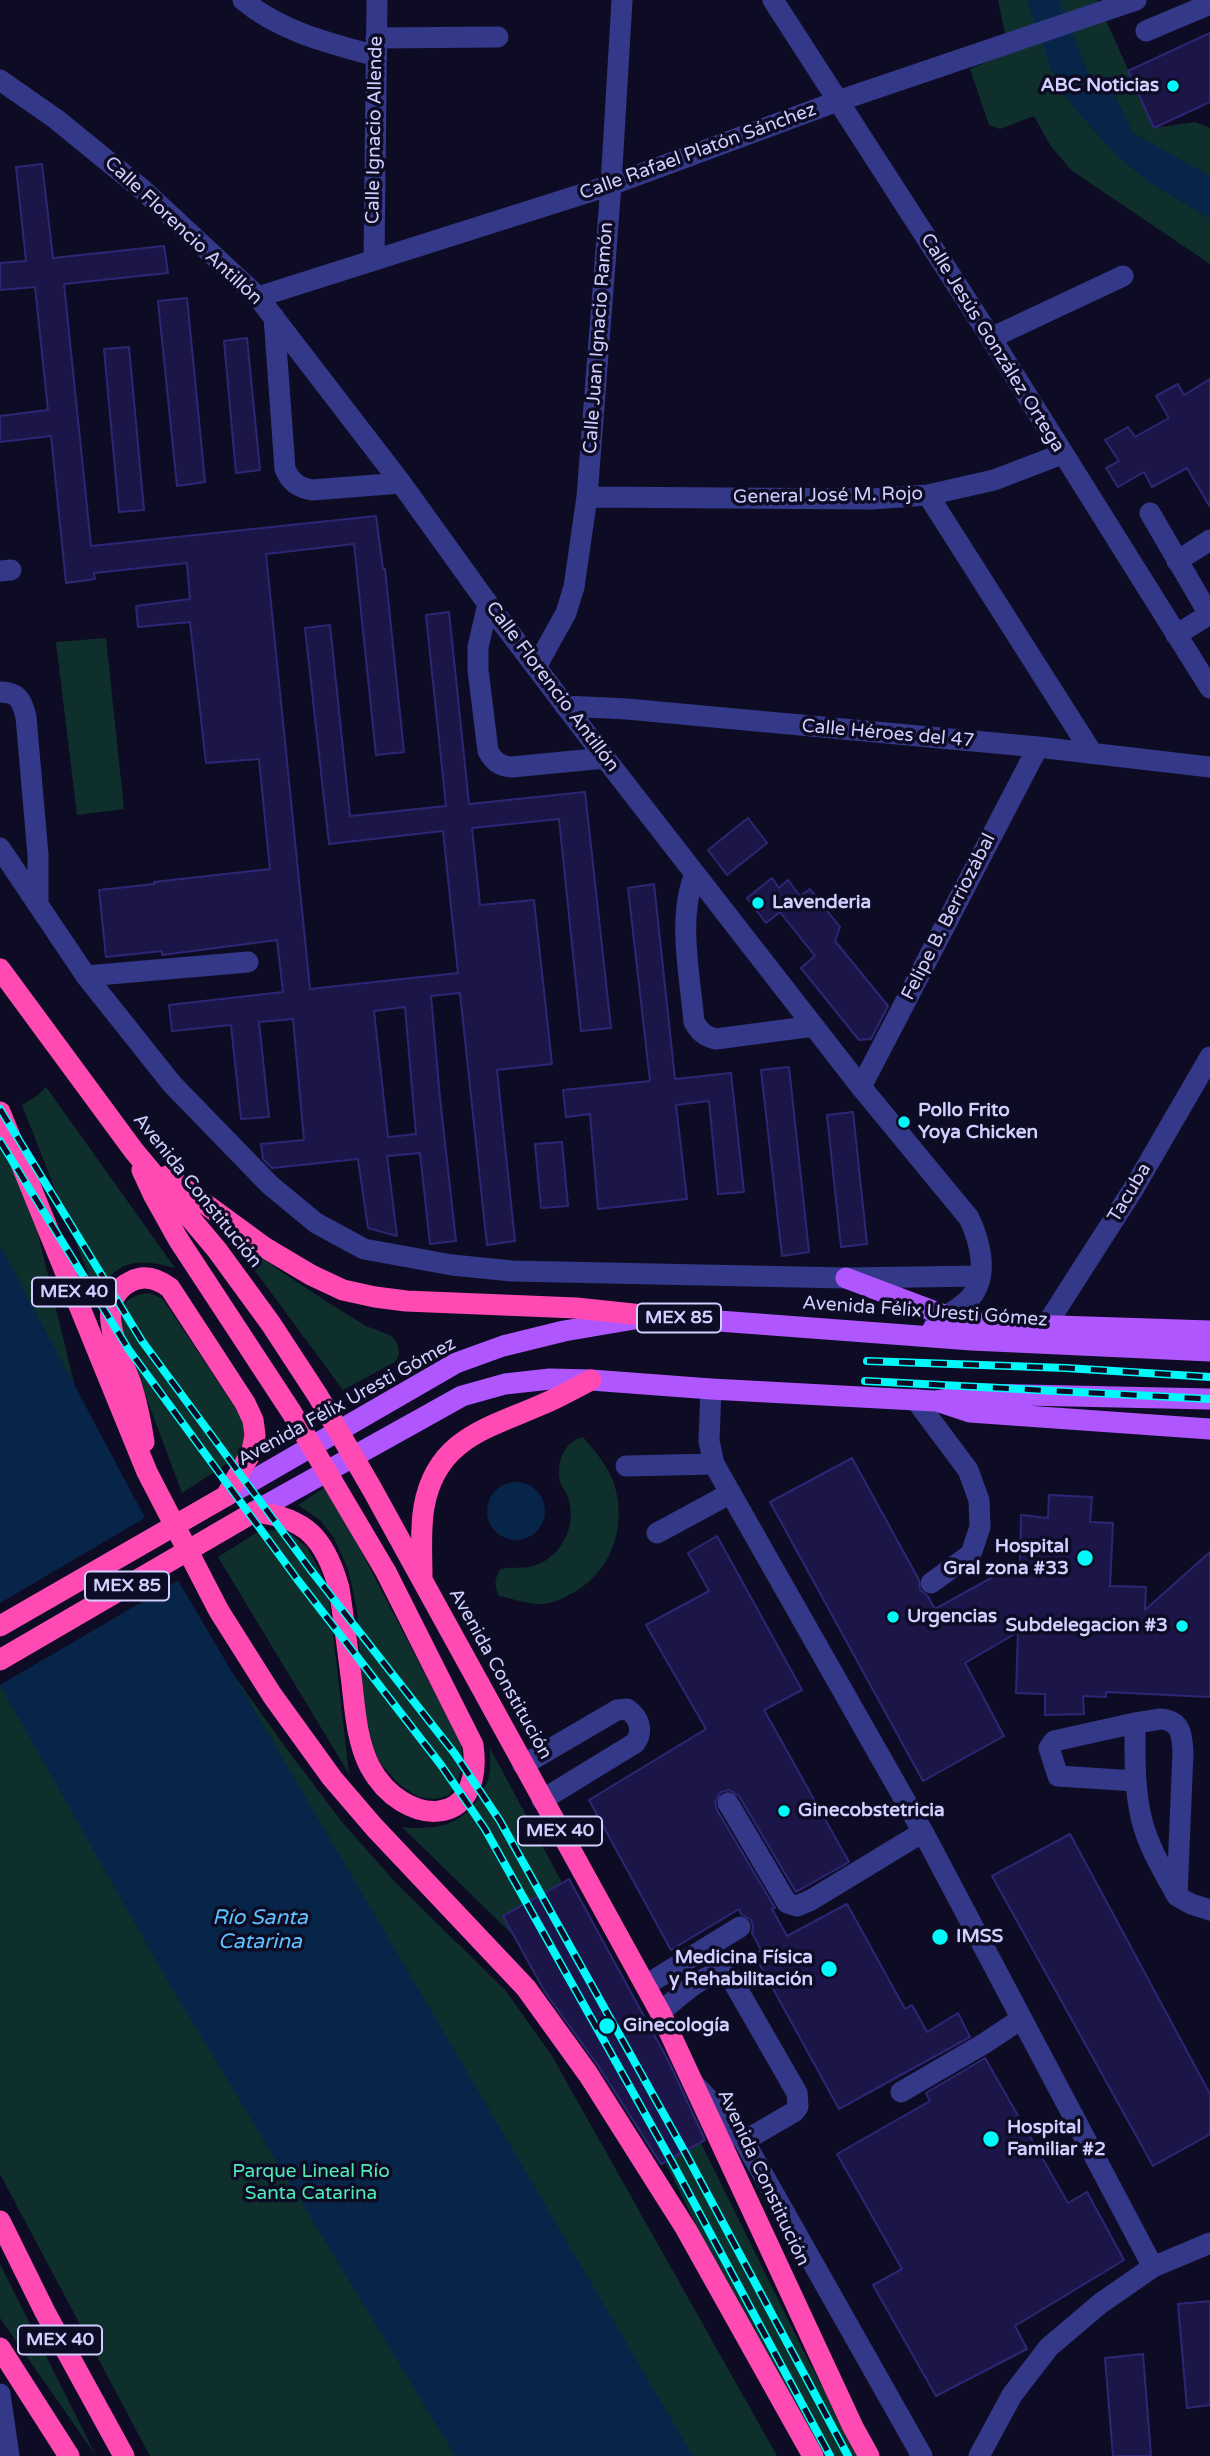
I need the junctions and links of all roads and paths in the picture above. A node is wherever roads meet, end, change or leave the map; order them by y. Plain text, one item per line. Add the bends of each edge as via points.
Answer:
1 (243, 0) edge
2 (377, 0) edge
3 (622, 0) edge
4 (773, 0) edge
5 (1136, 0) edge
6 (1210, 4) edge
7 (1146, 32) dead end
8 (498, 37) dead end
9 (376, 47) junction
10 (0, 80) edge
11 (838, 101) junction
12 (611, 185) junction
13 (374, 260) junction
14 (1123, 276) dead end
15 (258, 297) junction
16 (274, 317) junction
17 (991, 338) junction
18 (1062, 454) junction
19 (401, 483) junction
20 (928, 495) junction
21 (587, 497) junction
22 (1150, 513) dead end
23 (1210, 540) edge
24 (1177, 561) junction
25 (488, 604) junction
26 (1210, 615) edge
27 (1176, 635) junction
28 (536, 667) junction
29 (1210, 688) edge
30 (0, 692) edge
31 (565, 706) junction
32 (1038, 747) junction
33 (1092, 753) junction
34 (605, 758) junction
35 (1210, 767) edge
36 (0, 848) edge
37 (695, 874) junction
38 (38, 903) junction
39 (248, 962) dead end
40 (0, 969) edge
41 (86, 976) junction
42 (814, 1026) junction
43 (1210, 1057) edge
44 (861, 1087) junction
45 (0, 1112) edge
46 (134, 1151) junction
47 (980, 1276) junction
48 (846, 1278) junction
49 (652, 1316) junction
50 (945, 1316) junction
51 (1045, 1327) junction
52 (1210, 1331) edge
53 (969, 1332) junction
54 (915, 1335) junction
55 (1210, 1350) edge
56 (591, 1380) junction
57 (712, 1389) junction
58 (1210, 1399) edge
59 (925, 1400) junction
60 (1210, 1429) edge
61 (714, 1464) junction
62 (626, 1466) dead end
63 (147, 1472) junction
64 (731, 1493) junction
65 (226, 1496) junction
66 (254, 1512) junction
67 (657, 1532) dead end
68 (422, 1579) junction
69 (931, 1583) dead end
70 (0, 1626) edge
71 (0, 1660) edge
72 (1135, 1723) junction
73 (523, 1765) junction
74 (1136, 1782) junction
75 (542, 1800) junction
76 (729, 1803) dead end
77 (923, 1832) junction
78 (1177, 1896) junction
79 (1210, 1910) edge
80 (740, 1927) dead end
81 (646, 1985) junction
82 (660, 2012) junction
83 (1021, 2019) junction
84 (695, 2085) junction
85 (901, 2092) dead end
86 (744, 2141) junction
87 (0, 2221) edge
88 (1210, 2243) edge
89 (1153, 2267) junction
90 (0, 2348) edge
91 (0, 2394) edge
92 (9, 2456) edge
93 (69, 2456) edge
94 (124, 2456) edge
95 (813, 2456) edge
96 (869, 2456) edge
97 (922, 2456) edge
98 (979, 2456) edge

1 - 9 street via 315,39
2 - 9 street, Calle Ignacio Allende
3 - 12 street, Calle Juan Ignacio Ramón
4 - 11 street, Calle Jesús González Ortega
5 - 11 street, Calle Rafael Platón Sánchez
6 - 7 street
8 - 9 street
9 - 13 street, Calle Ignacio Allende
10 - 15 street, Calle Florencio Antillón via 143,190
11 - 12 street, Calle Rafael Platón Sánchez
11 - 17 street, Calle Jesús González Ortega
12 - 13 street, Calle Rafael Platón Sánchez
12 - 21 street, Calle Juan Ignacio Ramón
13 - 15 street, Calle Rafael Platón Sánchez
14 - 17 street
15 - 16 street, Calle Florencio Antillón
16 - 19 street, Calle Florencio Antillón
16 - 19 street via 285,469 291,481 312,491
17 - 18 street, Calle Jesús González Ortega
18 - 20 street, General José M. Rojo via 994,480
18 - 27 street, Calle Jesús González Ortega
19 - 25 street, Calle Florencio Antillón
20 - 21 street, General José M. Rojo via 870,499
20 - 33 street
21 - 28 street, Calle Juan Ignacio Ramón via 574,587 566,613
22 - 24 street
23 - 24 street
24 - 26 street
25 - 28 street, Calle Florencio Antillón
25 - 34 street via 478,670 488,751 494,761 512,767
26 - 27 street
27 - 29 street, Calle Jesús González Ortega
28 - 31 street, Calle Florencio Antillón
30 - 38 street via 20,698 26,717
31 - 32 street, Calle Héroes del 47
31 - 34 street, Calle Florencio Antillón
32 - 33 street, Calle Héroes del 47
32 - 44 street, Felipe B. Berriozábal
33 - 35 street, Calle Héroes del 47
34 - 37 street, Calle Florencio Antillón
36 - 38 street
37 - 42 street, Calle Florencio Antillón
37 - 42 street via 686,919 694,1022 699,1031 716,1039
38 - 41 street
39 - 41 street
40 - 46 highway, Avenida Constitución / MEX 40
41 - 48 street via 172,1084 270,1185 316,1223 364,1249 513,1271
42 - 44 street, Calle Florencio Antillón
43 - 51 street, Tacuba
44 - 47 street, Calle Florencio Antillón via 969,1218 979,1240
45 - 63 highway, MEX 40
46 - 49 highway via 264,1247 343,1290 407,1301
46 - 66 highway via 178,1239 292,1413 386,1572 473,1745 472,1785 454,1808 412,1807 383,1786 362,1749 339,1588 327,1554 301,1524
46 - 68 highway, Avenida Constitución / MEX 40 via 218,1250 271,1324 318,1396
47 - 48 street
47 - 50 street via 973,1295
48 - 50 main road
49 - 54 main road, Avenida Félix Uresti Gómez / MEX 85
49 - 65 main road, Avenida Félix Uresti Gómez / MEX 85 via 564,1331 456,1363
50 - 53 main road
50 - 54 street
51 - 52 main road
51 - 53 main road
53 - 54 main road, Avenida Félix Uresti Gómez / MEX 85
53 - 55 main road, Avenida Félix Uresti Gómez / MEX 85
56 - 57 main road, MEX 85
56 - 66 main road, MEX 85 via 505,1384 462,1396
56 - 68 highway via 476,1432 439,1464 424,1506
57 - 59 main road, MEX 85
57 - 61 street via 709,1441
58 - 59 main road, MEX 85 via 978,1394
59 - 60 main road via 970,1412
59 - 69 street via 968,1470 979,1500 980,1527 971,1554
61 - 62 street
61 - 64 street
63 - 65 highway via 140,1418 111,1318 120,1289 147,1278 170,1288 253,1420 252,1451
63 - 95 highway, MEX 40 via 219,1611 309,1747 374,1827 526,1988 587,2074 686,2229
64 - 67 street
64 - 77 street
65 - 70 highway, Avenida Félix Uresti Gómez / MEX 85
66 - 71 highway, MEX 85
68 - 73 highway, Avenida Constitución / MEX 40
72 - 74 street
72 - 74 street via 1055,1741 1049,1748 1059,1776
72 - 78 street via 1170,1720 1182,1734
73 - 75 highway, Avenida Constitución / MEX 40
73 - 75 street via 617,1710 632,1712 640,1727 635,1743
74 - 78 street via 1143,1824
75 - 81 highway, Avenida Constitución / MEX 40
76 - 77 street via 786,1903 797,1906
77 - 83 street
78 - 79 street
80 - 81 street
81 - 82 highway, Avenida Constitución / MEX 40
82 - 84 highway, Avenida Constitución / MEX 40
82 - 86 street via 708,1975 725,1973 731,1978 799,2101 794,2112
83 - 85 street
83 - 89 street
84 - 86 street
84 - 96 highway, Avenida Constitución / MEX 40
86 - 97 street
87 - 94 highway, MEX 40
88 - 89 street
89 - 98 street via 1049,2347 1012,2395
90 - 93 highway, MEX 40
91 - 92 street

